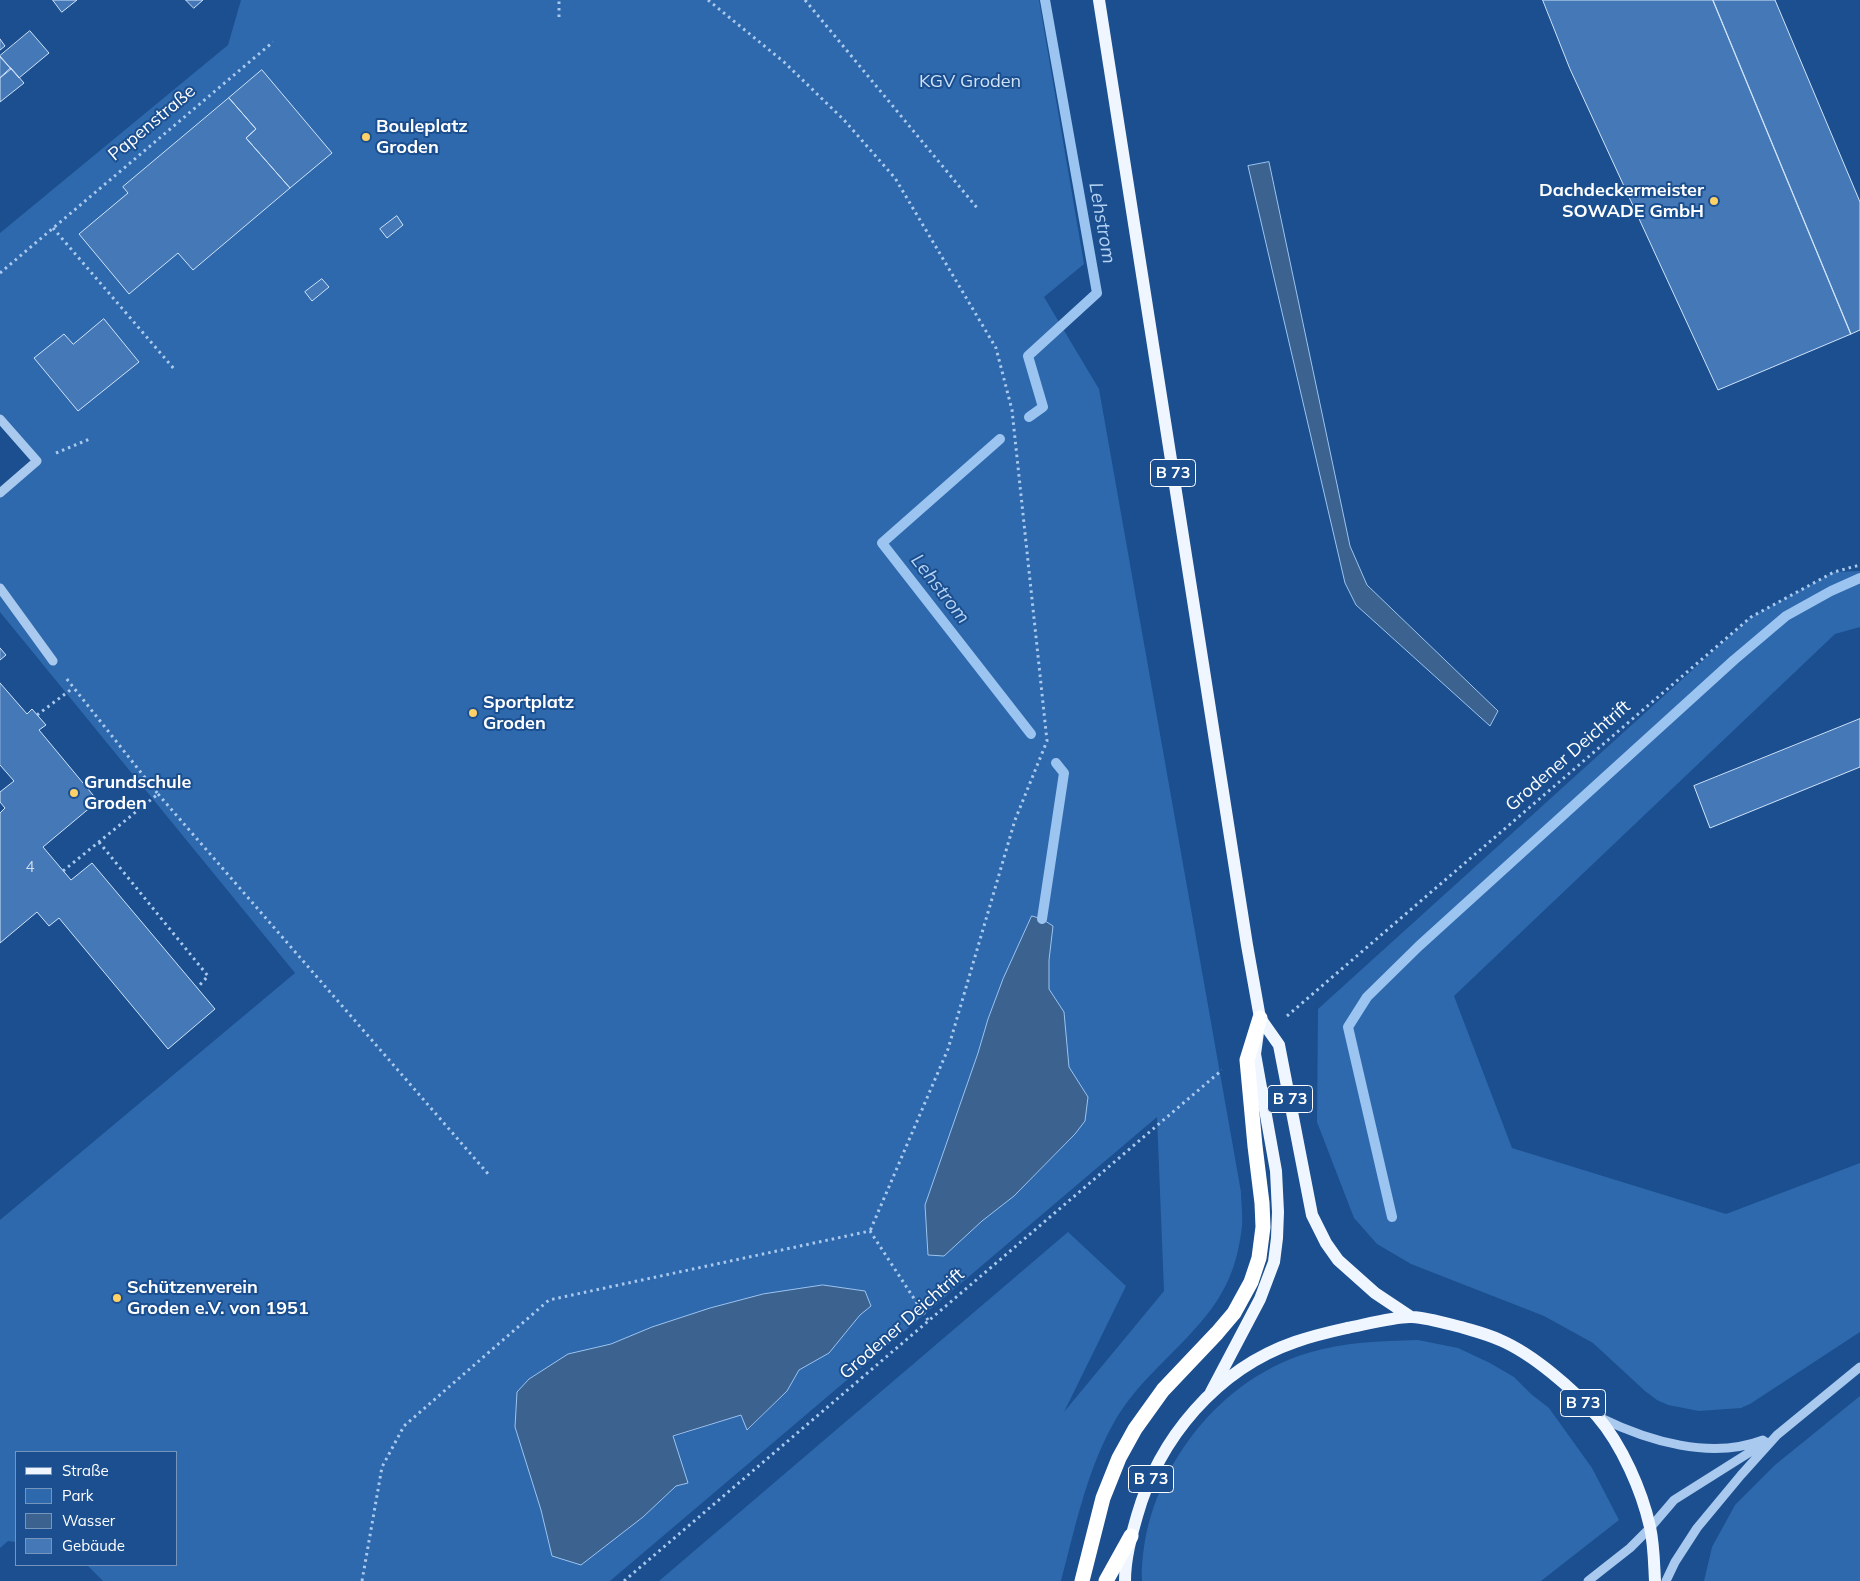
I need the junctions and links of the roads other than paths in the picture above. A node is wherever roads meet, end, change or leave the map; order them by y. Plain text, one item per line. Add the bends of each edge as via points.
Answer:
1 (1099, 0) edge
2 (0, 419) edge
3 (0, 494) edge
4 (0, 588) edge
5 (53, 661) road end
6 (1260, 1020) junction
7 (1411, 1317) junction
8 (1860, 1367) edge
9 (1211, 1392) junction
10 (1597, 1416) junction
11 (1777, 1435) junction
12 (1650, 1528) junction
13 (1131, 1536) junction
14 (1082, 1581) edge
15 (1106, 1581) edge
16 (1124, 1581) edge
17 (1588, 1581) edge
18 (1655, 1581) edge
19 (1666, 1581) edge

1 - 6 main road, B 73
2 - 3 street via 37,461
4 - 5 street
6 - 7 main road, B 73 via 1280,1045 1312,1215 1326,1243 1338,1260 1375,1293
6 - 9 main road, B 73 via 1255,1054 1274,1158 1278,1212 1274,1262 1260,1299
6 - 14 highway via 1247,1060 1263,1227 1251,1282 1234,1313 1163,1390 1135,1429 1103,1498
7 - 9 main road, B 73 via 1356,1326 1293,1342 1246,1367
7 - 10 main road, B 73 via 1442,1322 1501,1340 1553,1373
8 - 11 street
9 - 13 main road, B 73 via 1164,1451 1142,1498
10 - 11 street via 1638,1435 1697,1447 1734,1447
10 - 12 main road, B 73 via 1628,1465
11 - 12 street via 1674,1500
11 - 19 street via 1697,1528
12 - 17 street
12 - 18 main road, B 73
13 - 15 highway
13 - 16 main road, B 73

